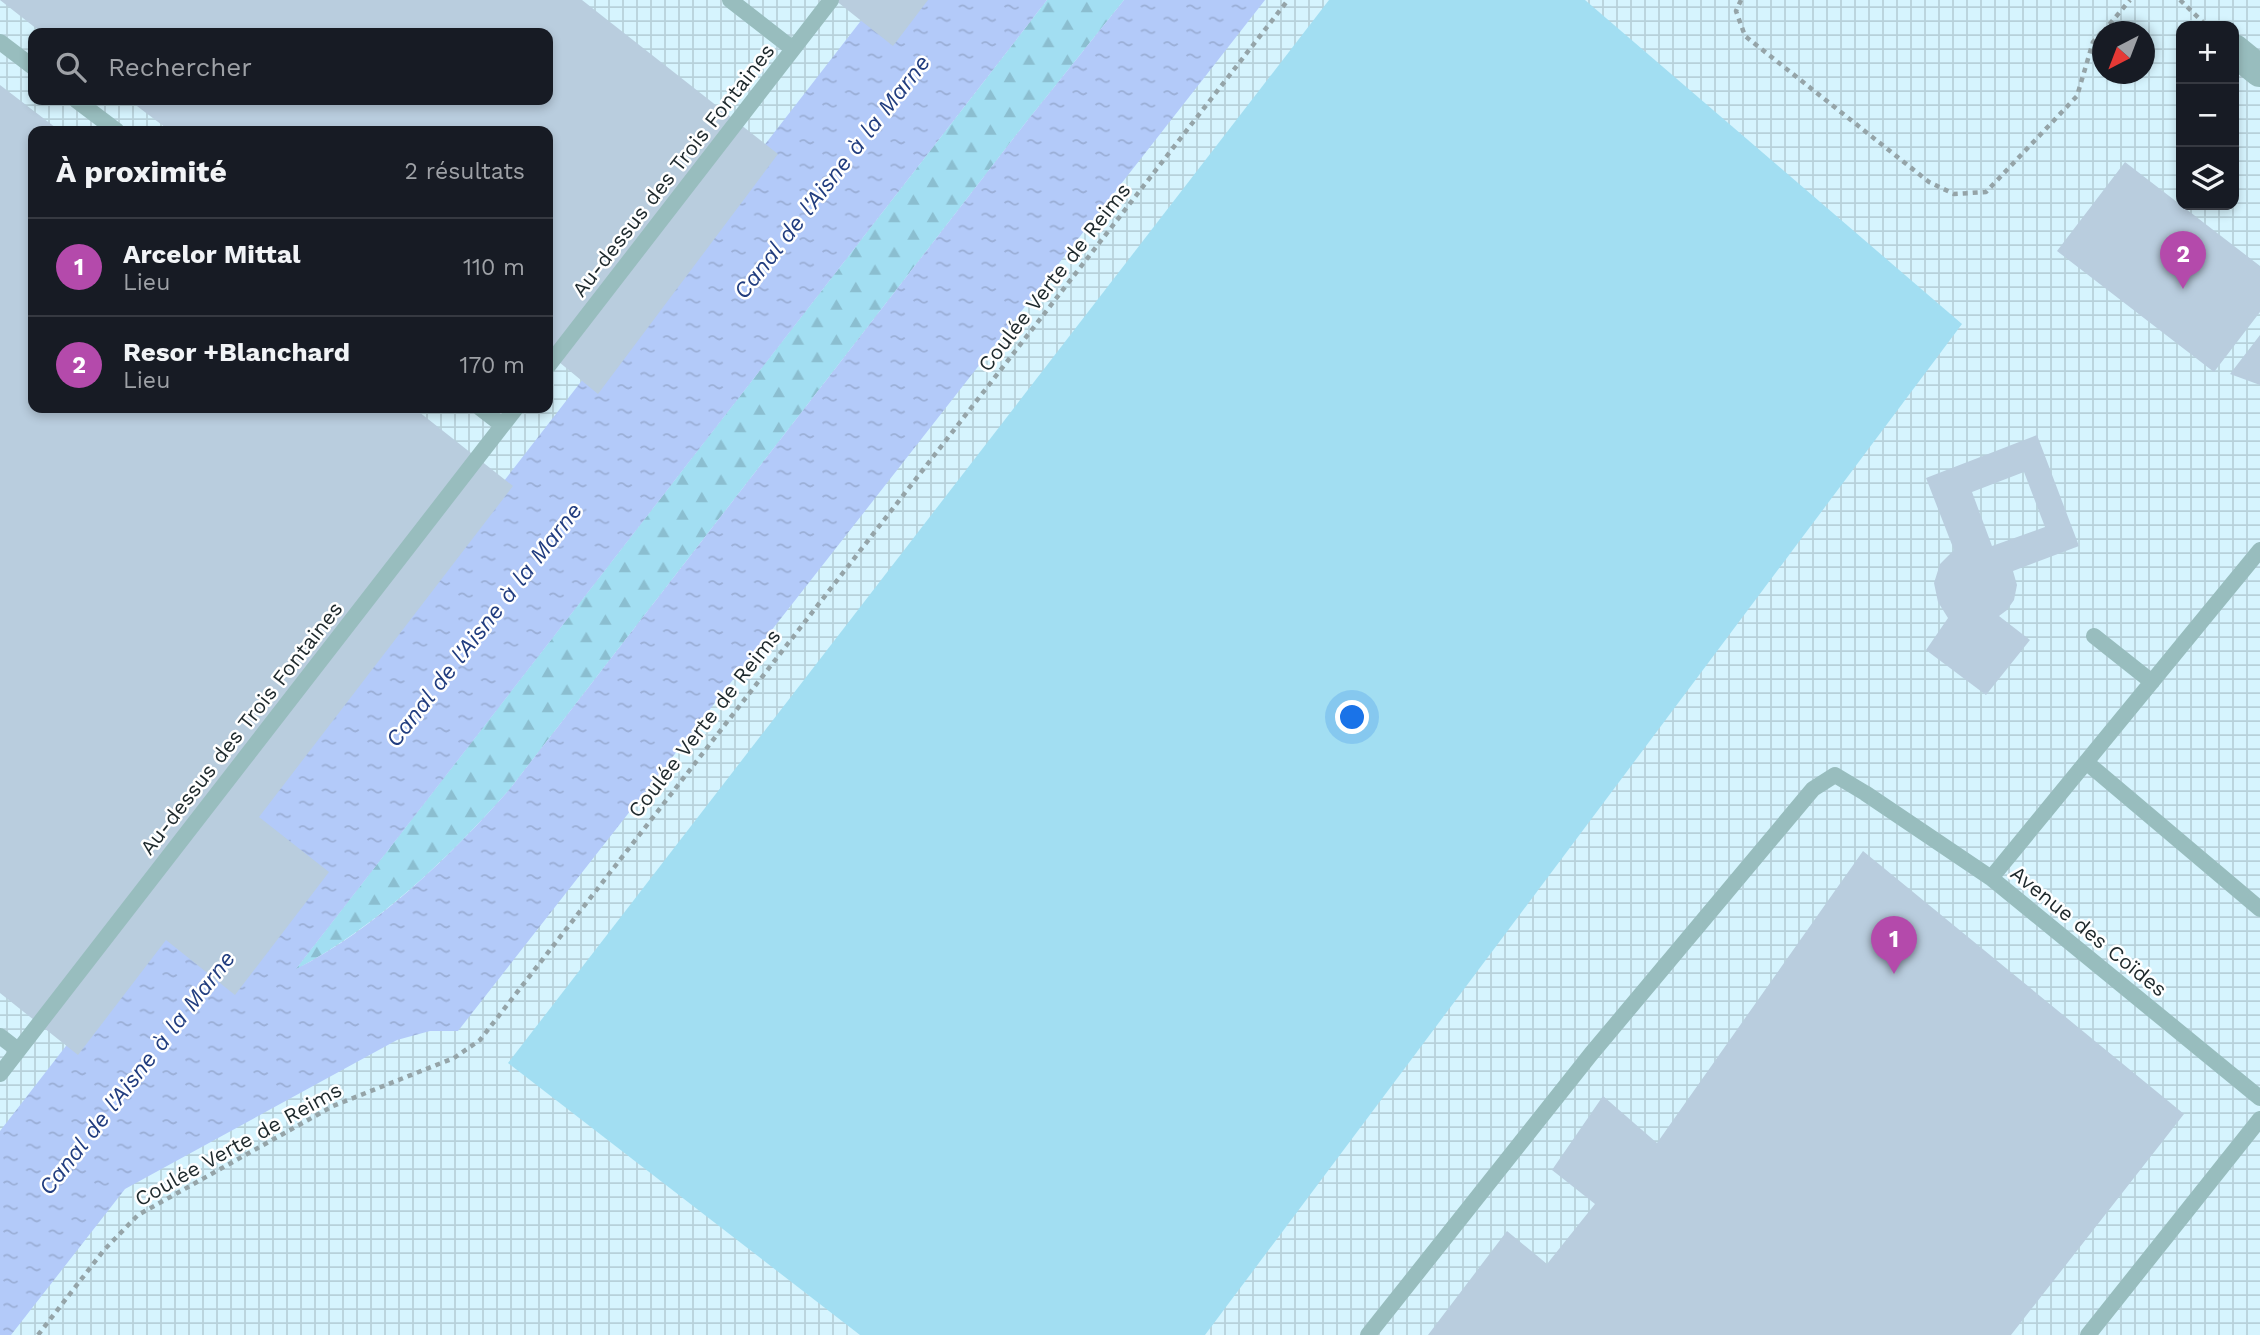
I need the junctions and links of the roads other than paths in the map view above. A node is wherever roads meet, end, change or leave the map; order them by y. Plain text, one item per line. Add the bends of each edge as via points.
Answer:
1 (730, 0) edge
2 (831, 0) edge
3 (0, 42) edge
4 (793, 49) junction
5 (2239, 54) edge
6 (28, 63) edge
7 (2260, 71) edge
8 (83, 105) edge
9 (110, 126) edge
10 (553, 360) edge
11 (486, 413) edge
12 (512, 413) edge
13 (502, 425) junction
14 (2260, 550) edge
15 (2094, 636) dead end
16 (2152, 682) junction
17 (2086, 762) junction
18 (1991, 878) junction
19 (2260, 909) edge
20 (0, 1036) edge
21 (19, 1050) junction
22 (0, 1074) edge
23 (2260, 1098) edge
24 (2260, 1119) edge
25 (1368, 1335) edge
26 (2088, 1335) edge

1 - 4 lane
2 - 4 lane, Au-dessus des Trois Fontaines
3 - 6 lane
4 - 10 lane, Au-dessus des Trois Fontaines
5 - 7 street
8 - 9 lane
11 - 13 lane
12 - 13 lane, Au-dessus des Trois Fontaines
13 - 21 lane, Au-dessus des Trois Fontaines
14 - 16 lane, Avenue des Coïdes
15 - 16 lane
16 - 17 lane, Avenue des Coïdes
17 - 18 lane, Avenue des Coïdes
17 - 19 lane
18 - 23 lane, Avenue des Coïdes
18 - 25 lane via 1835,775 1813,789 1591,1054
20 - 21 lane
21 - 22 lane, Au-dessus des Trois Fontaines
24 - 26 lane

